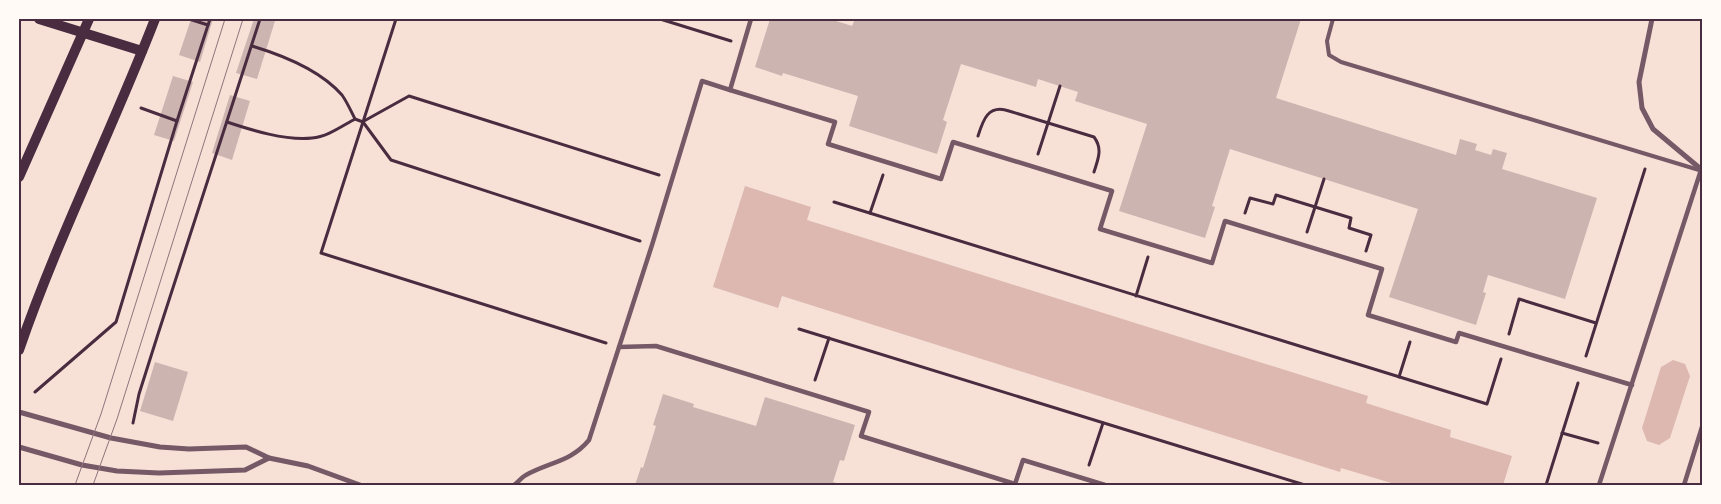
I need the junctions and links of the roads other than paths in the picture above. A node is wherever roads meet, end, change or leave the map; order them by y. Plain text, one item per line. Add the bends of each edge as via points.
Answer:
1 (39, 19) edge
2 (89, 19) edge
3 (155, 19) edge
4 (751, 19) edge
5 (1333, 19) edge
6 (1652, 19) edge
7 (83, 32) junction
8 (142, 51) junction
9 (730, 90) junction
10 (1702, 170) edge
11 (19, 177) edge
12 (619, 347) junction
13 (19, 350) edge
14 (1632, 385) junction
15 (19, 412) edge
16 (1702, 427) edge
17 (19, 447) edge
18 (269, 458) junction
19 (360, 485) edge
20 (514, 485) edge
21 (1105, 485) edge
22 (1599, 485) edge
23 (1684, 485) edge

1 - 7 main road
2 - 7 main road
3 - 8 main road
4 - 9 street
5 - 10 lane via 1326,41 1329,55 1341,62
6 - 10 street via 1639,82 1642,108 1652,128
7 - 8 main road
7 - 11 main road
8 - 13 main road via 37,298
9 - 12 street via 702,81
9 - 14 street via 834,122 828,144 941,179 952,142 1112,191 1100,229 1212,263 1225,221 1382,269 1368,315 1456,342 1459,333
10 - 14 street
12 - 20 street via 589,440 568,458 525,475
12 - 21 street via 656,346 869,412 862,436 1015,484 1023,460
14 - 22 street
15 - 18 street via 126,441 189,449 246,447
16 - 23 street
17 - 18 street via 82,465 159,473 245,470
18 - 19 street via 308,466

